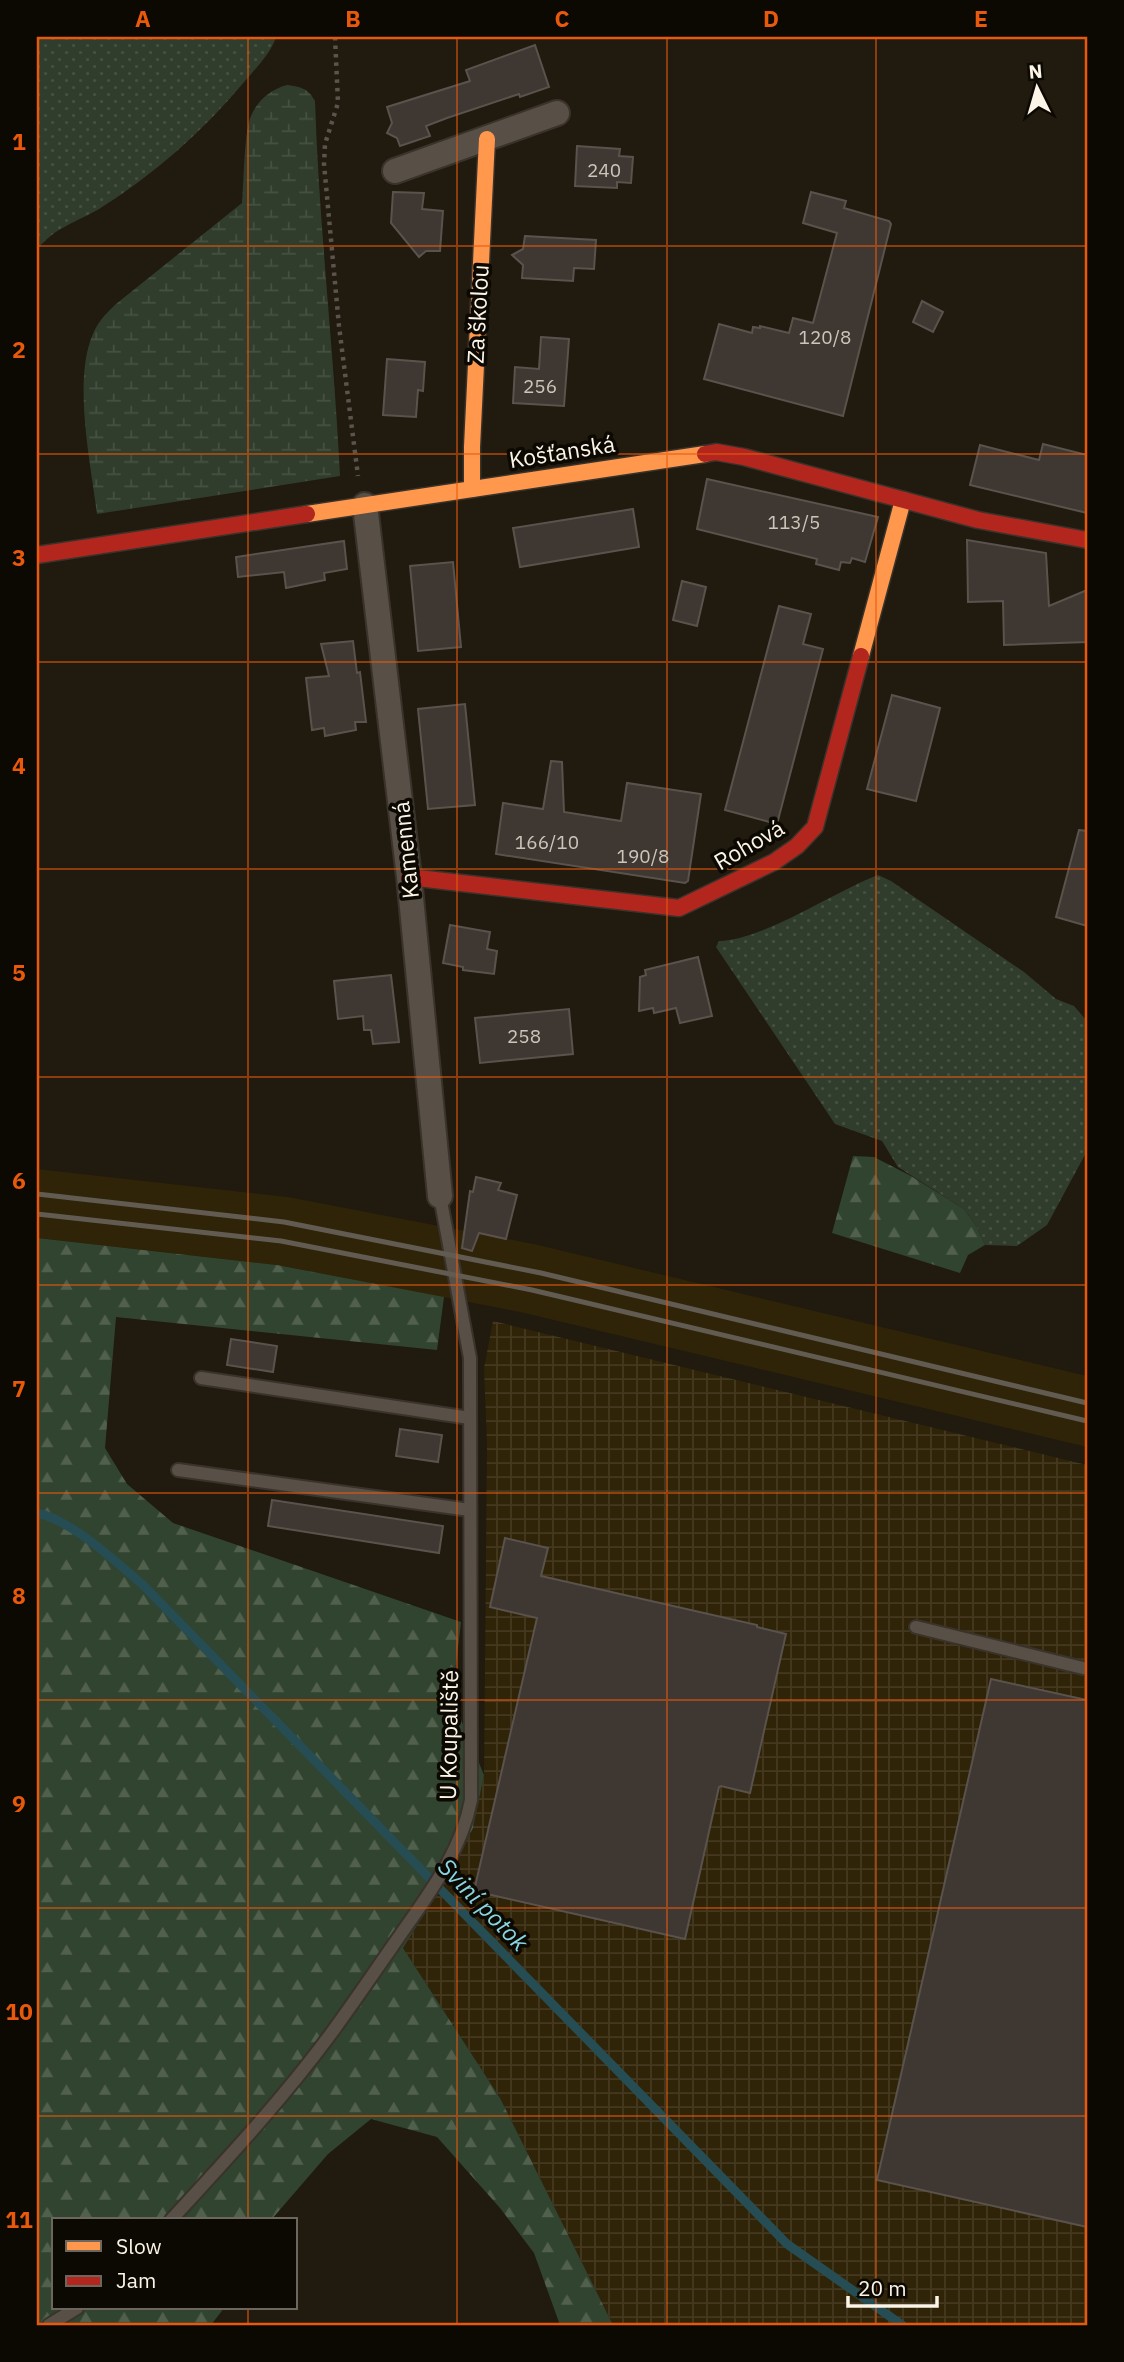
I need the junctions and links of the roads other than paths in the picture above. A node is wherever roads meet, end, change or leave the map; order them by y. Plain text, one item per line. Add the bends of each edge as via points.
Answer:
1 (557, 113) dead end
2 (487, 139) junction
3 (395, 171) dead end
4 (472, 489) junction
5 (903, 500) junction
6 (365, 505) junction
7 (1087, 540) edge
8 (37, 555) edge
9 (409, 877) junction
10 (440, 1196) joint
11 (201, 1378) dead end
12 (470, 1418) junction
13 (178, 1470) dead end
14 (471, 1510) junction
15 (916, 1627) dead end
16 (1087, 1669) edge
17 (173, 2218) edge
18 (74, 2310) edge
19 (49, 2325) edge

1 - 2 street
2 - 3 street
2 - 4 street, Za školou
4 - 5 street, Košťanská via 716,452
4 - 6 street, Košťanská
5 - 7 street, Košťanská
5 - 9 street, Rohová via 815,827 797,846 679,908
6 - 8 street, Košťanská
6 - 9 street, Kamenná
9 - 10 street, Kamenná
10 - 12 lane, U Koupaliště via 470,1358
11 - 12 lane
12 - 14 lane, U Koupaliště
13 - 14 lane
14 - 17 lane, U Koupaliště via 471,1800 466,1825 412,1918 330,2036
15 - 16 lane
18 - 19 lane

